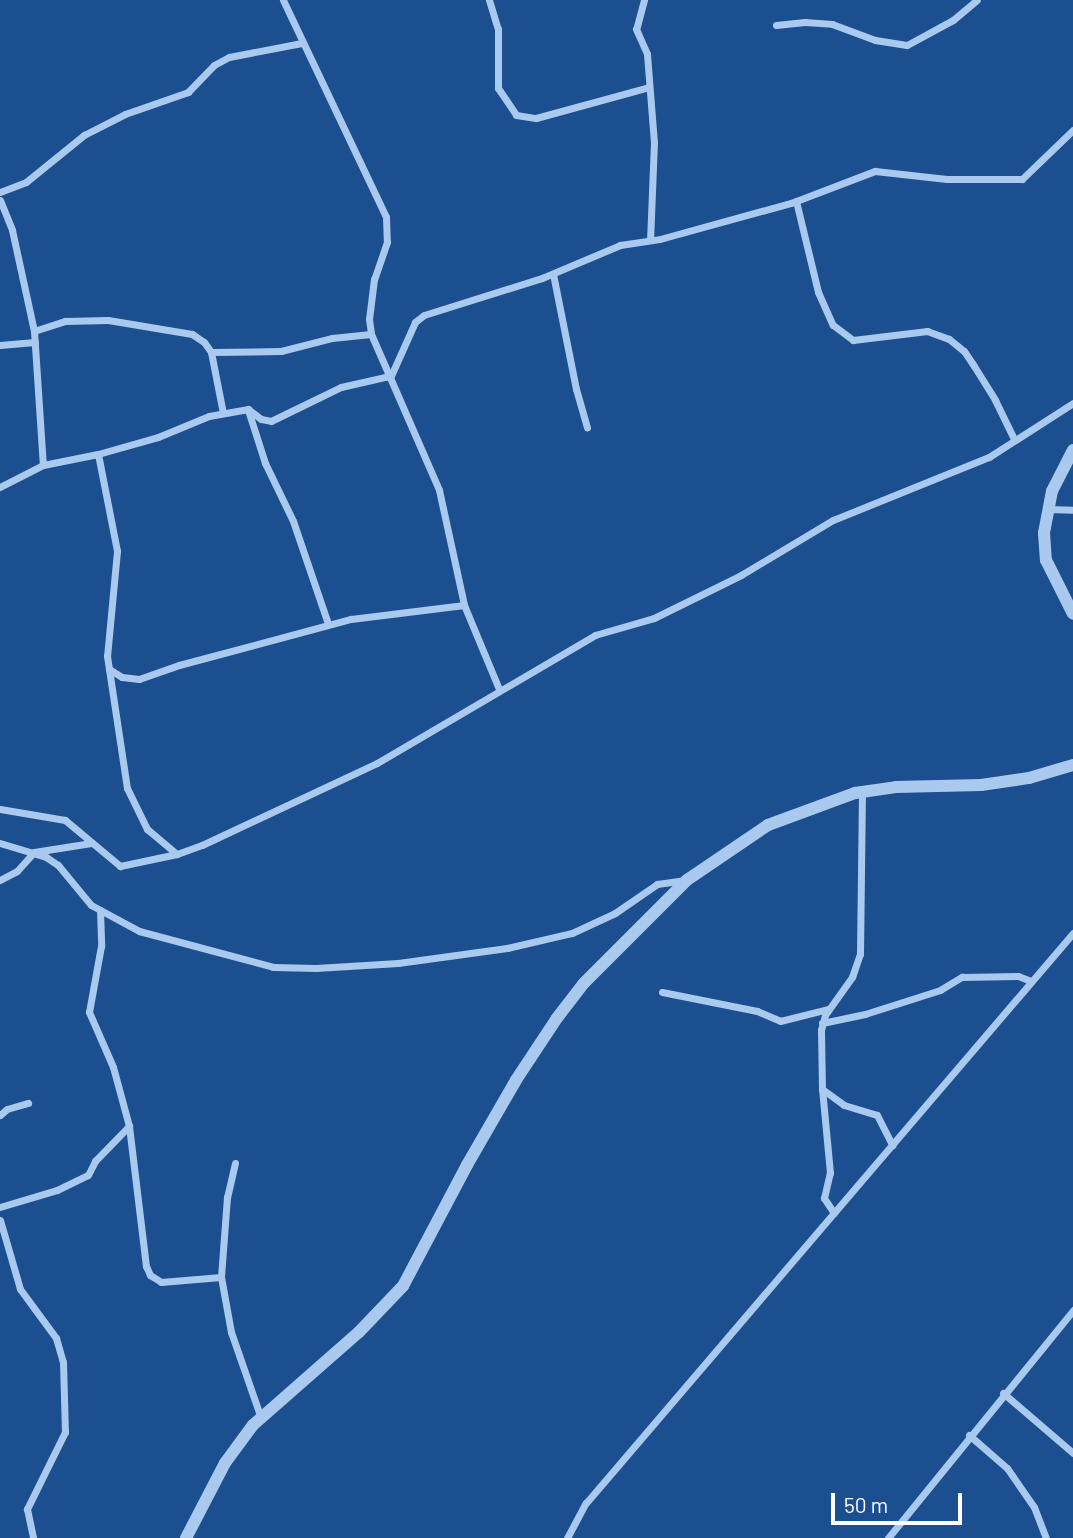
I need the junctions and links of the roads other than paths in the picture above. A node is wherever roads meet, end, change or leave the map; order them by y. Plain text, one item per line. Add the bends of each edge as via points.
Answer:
1 (283, 0) edge
2 (489, 0) edge
3 (644, 0) edge
4 (977, 0) edge
5 (776, 25) dead end
6 (302, 43) junction
7 (649, 87) junction
8 (1073, 130) edge
9 (0, 192) edge
10 (0, 200) edge
11 (796, 201) junction
12 (650, 240) junction
13 (553, 274) junction
14 (34, 331) junction
15 (371, 334) junction
16 (35, 341) junction
17 (0, 345) edge
18 (211, 352) junction
19 (389, 377) junction
20 (1073, 403) edge
21 (248, 409) junction
22 (223, 413) junction
23 (587, 427) dead end
24 (1014, 439) junction
25 (1073, 450) edge
26 (98, 454) junction
27 (43, 465) junction
28 (0, 487) edge
29 (1048, 509) junction
30 (1073, 510) edge
31 (464, 605) junction
32 (1073, 614) edge
33 (328, 625) junction
34 (109, 669) junction
35 (499, 689) junction
36 (1073, 765) edge
37 (862, 792) junction
38 (0, 809) edge
39 (0, 843) edge
40 (91, 843) junction
41 (34, 852) junction
42 (177, 854) junction
43 (0, 880) edge
44 (687, 880) junction
45 (100, 910) junction
46 (1073, 933) edge
47 (1031, 981) junction
48 (662, 992) dead end
49 (828, 1009) junction
50 (822, 1023) junction
51 (822, 1089) junction
52 (28, 1103) dead end
53 (0, 1115) edge
54 (129, 1126) junction
55 (892, 1145) junction
56 (234, 1163) dead end
57 (0, 1207) edge
58 (834, 1213) junction
59 (0, 1220) edge
60 (221, 1277) junction
61 (1073, 1310) edge
62 (1003, 1393) junction
63 (261, 1418) junction
64 (969, 1435) junction
65 (1073, 1453) edge
66 (33, 1538) edge
67 (186, 1538) edge
68 (567, 1538) edge
69 (888, 1538) edge
70 (1046, 1538) edge

1 - 6 street
2 - 7 street via 498,29 498,88 516,115 536,118
3 - 7 street via 636,29 647,54
4 - 5 street via 953,20 907,45 875,40 832,24
6 - 9 street via 229,57 214,65 188,92 125,114 84,135 26,182
6 - 15 street via 386,217 387,242 374,279
7 - 12 street via 654,142
8 - 11 street via 1022,179 947,179 875,170
10 - 14 street via 12,230
11 - 12 street
11 - 24 street via 818,292 833,325 853,340 927,331 949,339 974,366
12 - 13 street via 620,245
13 - 19 street via 424,315 415,322
13 - 23 street
14 - 16 street
14 - 18 street via 65,321 108,320 192,334
15 - 18 street via 281,351
15 - 19 street
16 - 17 street
16 - 27 street
18 - 22 street
19 - 21 street via 341,387 271,421
19 - 31 street via 439,490
20 - 24 street
21 - 22 street
21 - 33 street
22 - 26 street
24 - 35 street via 989,457 833,520 741,575 666,612 595,635
25 - 29 street
26 - 27 street
26 - 34 street via 117,551 107,640
27 - 28 street
29 - 30 street
29 - 32 street via 1046,560
31 - 33 street
31 - 35 street
33 - 34 street via 139,679
34 - 42 street via 130,798 146,829
35 - 42 street via 377,763
36 - 37 street via 981,785
37 - 44 street via 768,825
37 - 49 street via 860,954 852,977
38 - 40 street via 56,817
39 - 41 street
40 - 41 street
40 - 42 street via 120,866
41 - 43 street via 17,871
41 - 45 street via 58,865
44 - 45 street via 657,884 615,913 572,933 508,948 398,963 316,968 239,960 139,931
44 - 63 street via 584,983 557,1018 479,1144 403,1286 359,1332
45 - 54 street via 101,946 89,1012 113,1067
46 - 47 street
47 - 50 street via 1018,976 962,977 940,990
47 - 55 street
48 - 49 street via 757,1010 779,1021
49 - 50 street
50 - 51 street
51 - 55 street via 844,1104 877,1115
51 - 58 street via 830,1173 824,1198
52 - 53 street
54 - 57 street via 95,1161 88,1175 57,1190
54 - 60 street via 150,1275 161,1282
55 - 58 street
56 - 60 street
58 - 68 street via 586,1503
59 - 66 street via 20,1289 56,1338 64,1362 65,1432 27,1510
60 - 63 street via 231,1332
61 - 62 street
62 - 64 street
62 - 65 street
63 - 67 street via 225,1463
64 - 69 street
64 - 70 street via 1007,1468 1034,1507

